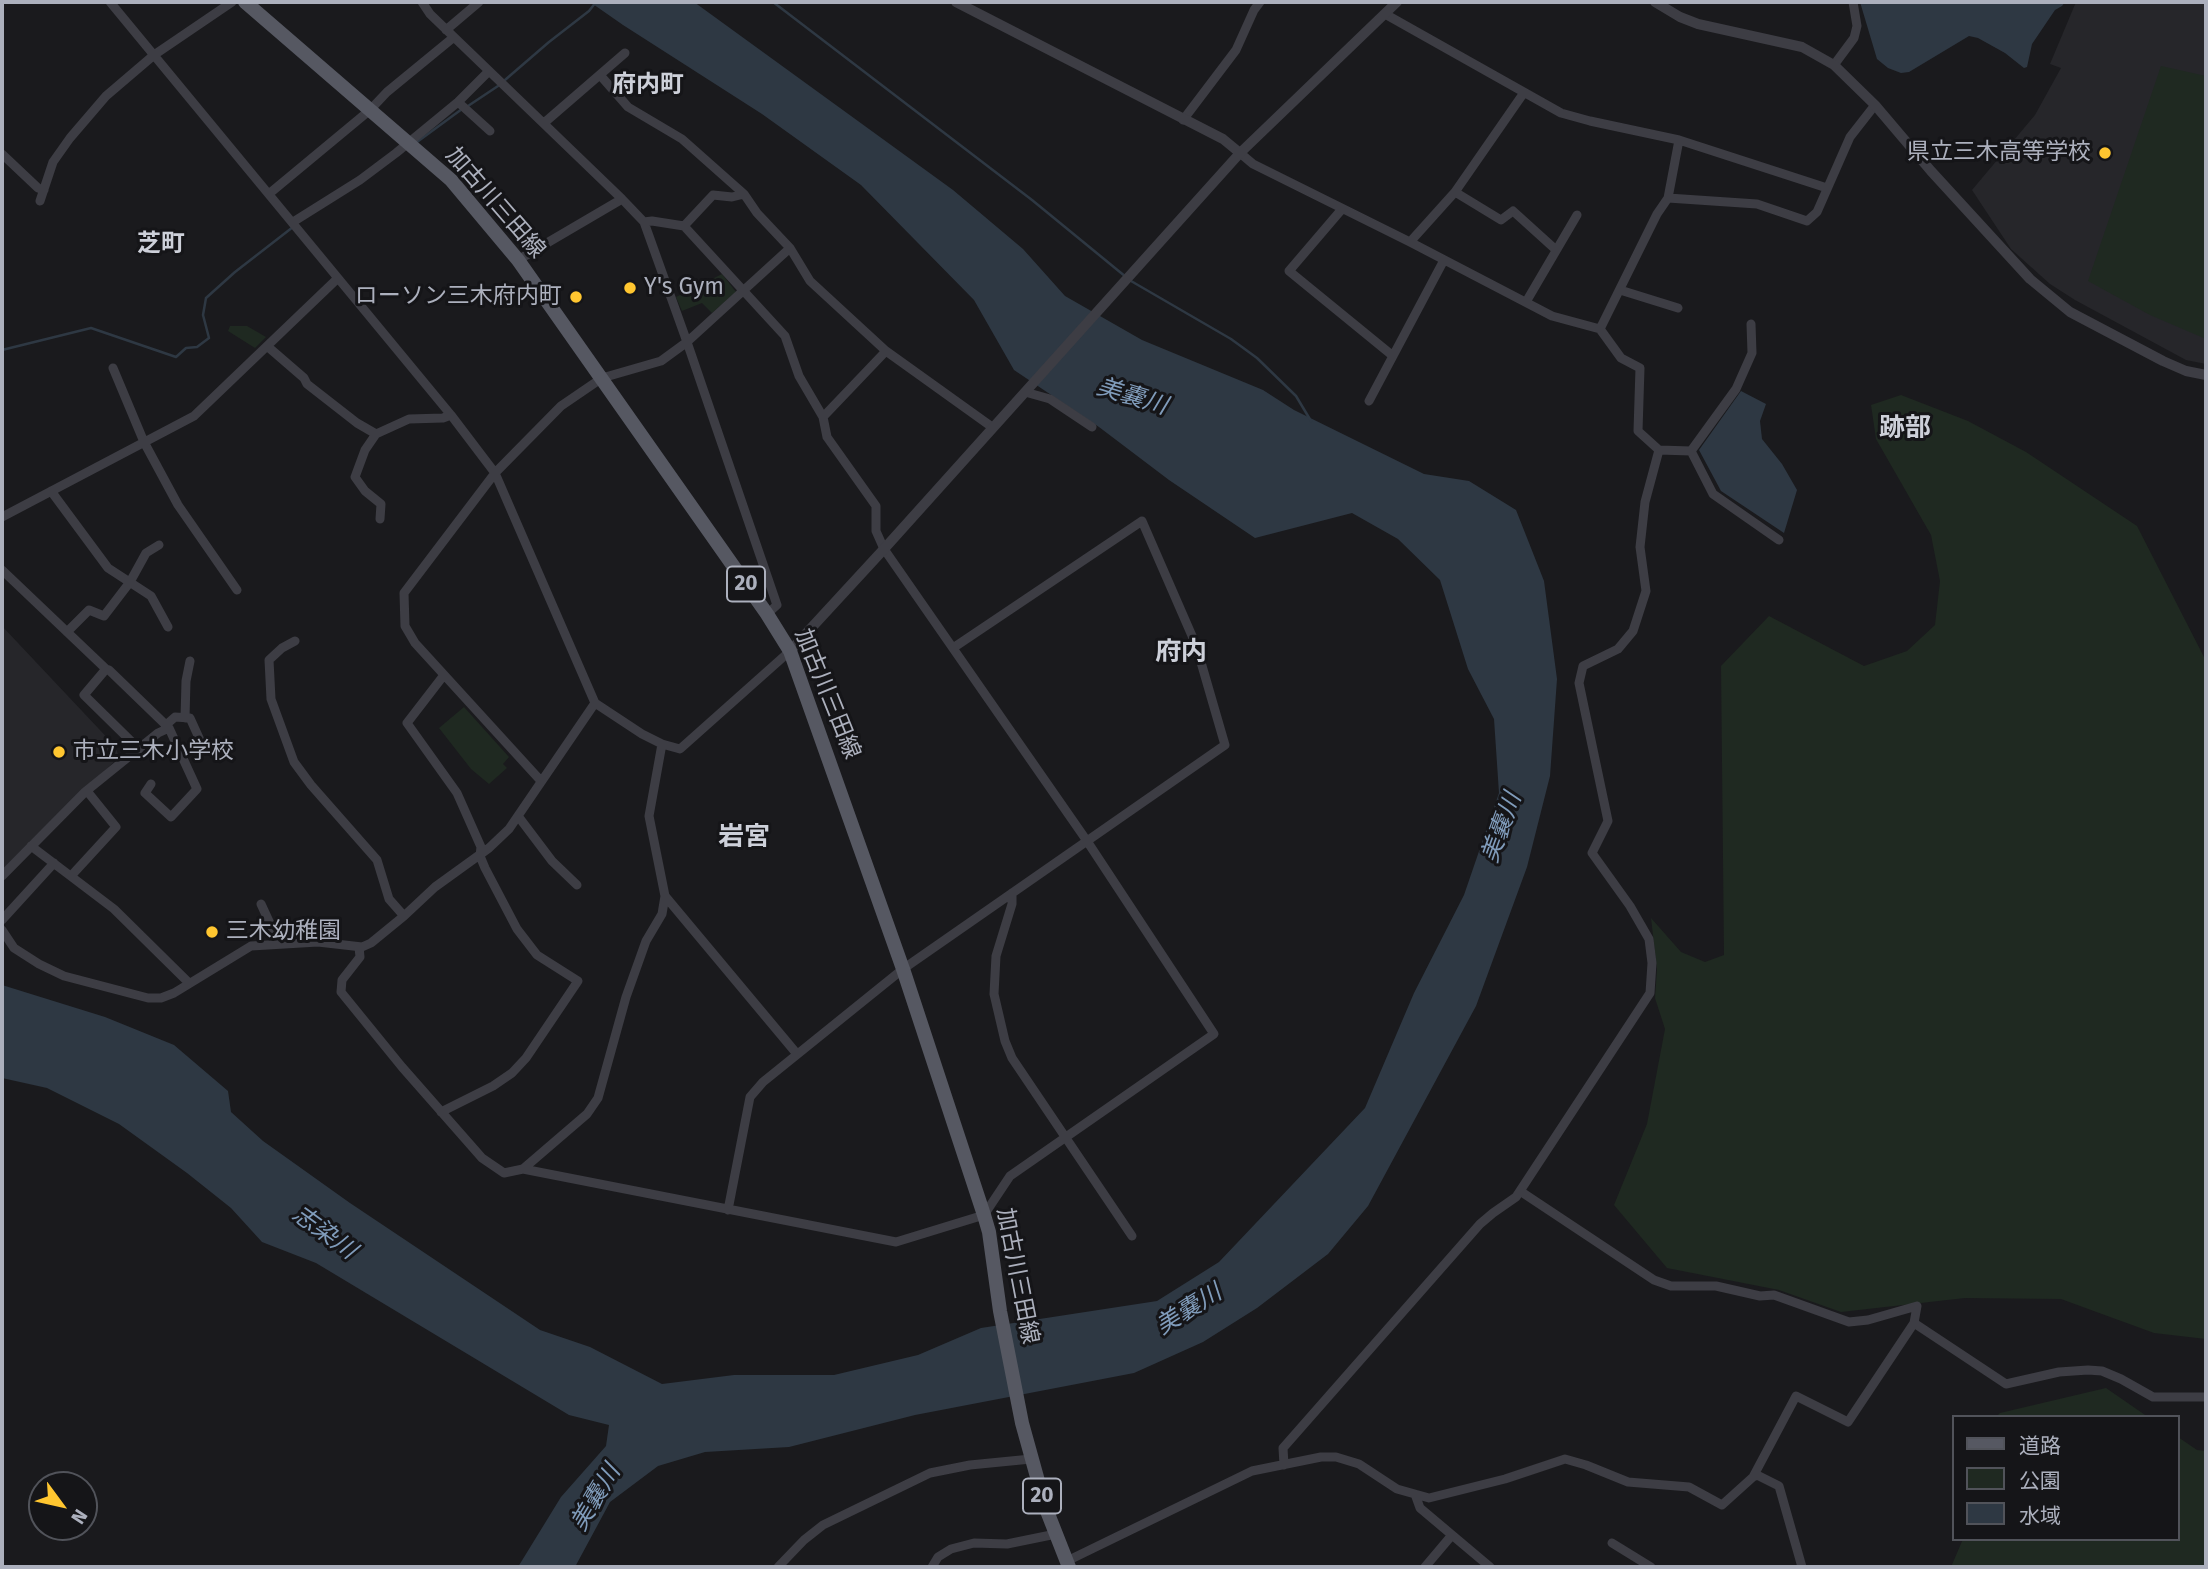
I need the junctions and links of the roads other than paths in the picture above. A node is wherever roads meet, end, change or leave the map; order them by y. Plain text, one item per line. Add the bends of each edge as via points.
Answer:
1 (110, 2) edge
2 (232, 2) edge
3 (245, 2) edge
4 (422, 2) edge
5 (479, 2) edge
6 (956, 2) edge
7 (1261, 2) edge
8 (1396, 2) edge
9 (1655, 2) edge
10 (1853, 2) edge
11 (1385, 13) junction
12 (450, 34) junction
13 (625, 53) dead end
14 (154, 55) junction
15 (1834, 65) junction
16 (489, 71) junction
17 (600, 75) junction
18 (1523, 94) junction
19 (458, 103) junction
20 (1875, 105) junction
21 (370, 110) junction
22 (1183, 120) junction
23 (544, 123) junction
24 (490, 131) dead end
25 (1679, 139) junction
26 (408, 143) junction
27 (2, 153) edge
28 (1240, 153) junction
29 (1827, 188) junction
30 (44, 190) junction
31 (1455, 192) junction
32 (270, 193) junction
33 (744, 194) junction
34 (1668, 198) junction
35 (622, 199) junction
36 (40, 201) dead end
37 (1342, 209) junction
38 (1577, 215) dead end
39 (644, 222) junction
40 (295, 225) junction
41 (684, 226) junction
42 (1410, 242) junction
43 (790, 248) junction
44 (1555, 249) junction
45 (518, 260) junction
46 (1444, 260) junction
47 (338, 278) junction
48 (743, 290) junction
49 (1620, 290) junction
50 (1526, 302) junction
51 (1678, 308) dead end
52 (1751, 324) dead end
53 (1600, 329) junction
54 (687, 342) junction
55 (267, 346) junction
56 (886, 351) junction
57 (1393, 356) junction
58 (113, 368) dead end
59 (2206, 375) edge
60 (602, 378) junction
61 (1025, 392) junction
62 (1368, 401) dead end
63 (451, 415) junction
64 (823, 417) junction
65 (992, 427) junction
66 (1092, 428) dead end
67 (376, 434) junction
68 (144, 442) junction
69 (1659, 450) junction
70 (1691, 451) junction
71 (495, 473) junction
72 (51, 491) junction
73 (2, 517) edge
74 (380, 519) dead end
75 (1779, 540) dead end
76 (159, 545) dead end
77 (884, 548) junction
78 (2, 570) edge
79 (130, 582) junction
80 (237, 590) dead end
81 (767, 614) junction
82 (168, 627) dead end
83 (67, 632) junction
84 (295, 641) dead end
85 (953, 648) junction
86 (790, 651) junction
87 (190, 661) dead end
88 (106, 669) junction
89 (444, 675) junction
90 (596, 703) junction
91 (185, 718) junction
92 (167, 726) junction
93 (200, 740) dead end
94 (662, 744) junction
95 (139, 750) junction
96 (541, 781) junction
97 (151, 785) dead end
98 (87, 791) junction
99 (518, 816) junction
100 (1087, 841) junction
101 (31, 846) junction
102 (480, 856) junction
103 (54, 863) junction
104 (2, 876) edge
105 (71, 876) junction
106 (577, 885) dead end
107 (1012, 893) junction
108 (665, 896) junction
109 (261, 904) dead end
110 (404, 916) junction
111 (2, 920) edge
112 (2, 930) edge
113 (279, 943) junction
114 (359, 947) junction
115 (903, 969) junction
116 (189, 983) junction
117 (797, 1054) junction
118 (441, 1112) junction
119 (1065, 1139) junction
120 (523, 1169) junction
121 (1520, 1191) junction
122 (728, 1210) junction
123 (984, 1215) junction
124 (1132, 1236) dead end
125 (1914, 1323) junction
126 (2206, 1397) edge
127 (1031, 1459) junction
128 (1284, 1465) junction
129 (1754, 1477) junction
130 (1415, 1494) junction
131 (1056, 1534) junction
132 (1452, 1535) junction
133 (1612, 1543) dead end
134 (1068, 1564) edge
135 (778, 1567) edge
136 (932, 1567) edge
137 (1424, 1567) edge
138 (1490, 1567) edge
139 (1651, 1567) edge
140 (1802, 1567) edge

1 - 14 street
2 - 14 street
3 - 21 main road, 加古川三田線 / 20
4 - 12 street
5 - 12 street
6 - 22 street
7 - 22 street via 1236,50
8 - 11 street
9 - 15 street via 1698,24 1802,47
10 - 15 street via 1854,38
11 - 18 street
11 - 28 street
12 - 16 street
12 - 21 street
13 - 17 street
14 - 30 street via 106,96 70,138 53,162
14 - 32 street
15 - 20 street
16 - 19 street
16 - 23 street
17 - 23 street
17 - 33 street via 628,107 682,139
18 - 25 street via 1561,113
18 - 31 street
19 - 24 street
19 - 26 street
20 - 29 street via 1850,137
20 - 59 street via 2007,256 2070,312 2163,361
21 - 26 main road, 加古川三田線 / 20
21 - 32 street
22 - 28 street via 1223,139
23 - 35 street
25 - 29 street
25 - 34 street
26 - 40 street
26 - 45 main road, 加古川三田線 / 20 via 451,180
27 - 30 street
28 - 37 street
28 - 61 street
29 - 34 street via 1817,212 1807,221 1757,204
30 - 36 street
31 - 42 street
31 - 44 street via 1501,220 1513,211
32 - 40 street
33 - 41 street via 713,195
33 - 43 street
34 - 49 street
35 - 39 street
35 - 45 street
37 - 42 street
37 - 57 street via 1289,271
38 - 44 street
39 - 41 street
39 - 54 street
40 - 47 street
41 - 48 street
42 - 46 street
43 - 48 street
43 - 56 street via 810,281
44 - 50 street
45 - 60 main road, 加古川三田線 / 20
46 - 50 street
46 - 57 street
47 - 55 street
47 - 63 street
48 - 54 street
48 - 64 street via 785,336 799,376
49 - 51 street
49 - 53 street
50 - 53 street via 1552,316
52 - 70 street via 1752,353 1742,377
53 - 69 street via 1621,358 1640,368 1639,431
54 - 60 street via 661,361
54 - 81 street via 777,605
55 - 67 street via 307,384
55 - 68 street via 194,415
56 - 64 street
56 - 65 street
57 - 62 street
58 - 68 street
60 - 71 street via 561,406
60 - 81 main road, 加古川三田線 / 20
61 - 65 street
61 - 66 street via 1050,399
63 - 67 street via 409,419
63 - 71 street
64 - 77 street via 827,437 876,506 876,531
65 - 77 street
67 - 74 street via 355,477 381,504
68 - 72 street
68 - 80 street via 178,505
69 - 70 street
69 - 121 street via 1645,502 1640,547 1646,591 1633,631 1618,649 1583,666 1579,683 1608,821 1592,853 1649,939 1652,983 1650,993
70 - 75 street via 1713,494
71 - 89 street via 404,593 405,626
71 - 90 street
72 - 73 street
72 - 79 street via 108,568
76 - 79 street via 146,553
77 - 85 street
77 - 86 street
78 - 83 street
79 - 82 street via 150,596
79 - 83 street via 104,616 89,610
81 - 86 main road, 加古川三田線 / 20
83 - 88 street
84 - 110 street via 269,660 271,699 294,762 377,860 389,898
85 - 100 street
85 - 100 street via 1142,522 1196,645 1225,745
86 - 94 street via 680,749
86 - 115 main road, 加古川三田線 / 20
87 - 91 street
88 - 92 street
88 - 95 street via 83,695
89 - 96 street
89 - 102 street via 407,723 457,793 481,847
90 - 94 street
90 - 96 street
91 - 92 street via 175,717
91 - 93 street via 190,718
92 - 95 street
92 - 97 street via 197,789 171,817 145,793
94 - 108 street via 649,816
95 - 98 street
96 - 99 street
98 - 101 street
98 - 105 street via 116,827
99 - 102 street
99 - 106 street
100 - 107 street
100 - 119 street via 1214,1034
101 - 103 street
101 - 104 street
102 - 110 street via 435,887
102 - 118 street via 523,938 537,955 578,981 512,1073
103 - 105 street
103 - 111 street
105 - 116 street via 114,909
107 - 115 street
107 - 119 street via 996,956 994,994 1012,1058
108 - 117 street
108 - 120 street via 662,914 646,941 626,997 598,1098 587,1114
109 - 113 street
110 - 114 street via 371,943
112 - 116 street via 13,948 64,976 148,998 161,998
113 - 114 street
113 - 116 street via 251,946
114 - 118 street via 360,957 342,980 341,992
115 - 117 street
115 - 123 main road, 加古川三田線 / 20
117 - 122 street via 750,1097
118 - 120 street via 482,1158 504,1173
119 - 123 street via 1010,1176
119 - 124 street
120 - 122 street
121 - 125 street via 1654,1280 1671,1286 1716,1286 1774,1295 1849,1322 1917,1306
121 - 128 street via 1480,1224 1283,1448
122 - 123 street via 896,1242
123 - 127 main road, 加古川三田線 / 20
125 - 126 street via 2006,1384 2088,1370 2120,1378 2153,1397
125 - 129 street via 1848,1422 1796,1396
127 - 131 main road, 加古川三田線 / 20
127 - 135 street via 930,1473 823,1525
128 - 130 street via 1336,1457
128 - 134 street via 1252,1471
129 - 130 street via 1722,1505 1689,1487 1628,1482 1565,1459 1429,1498
129 - 140 street via 1779,1486
130 - 132 street via 1420,1507
131 - 134 main road, 加古川三田線 / 20
131 - 136 street via 951,1549
132 - 137 street
132 - 138 street
133 - 139 street

